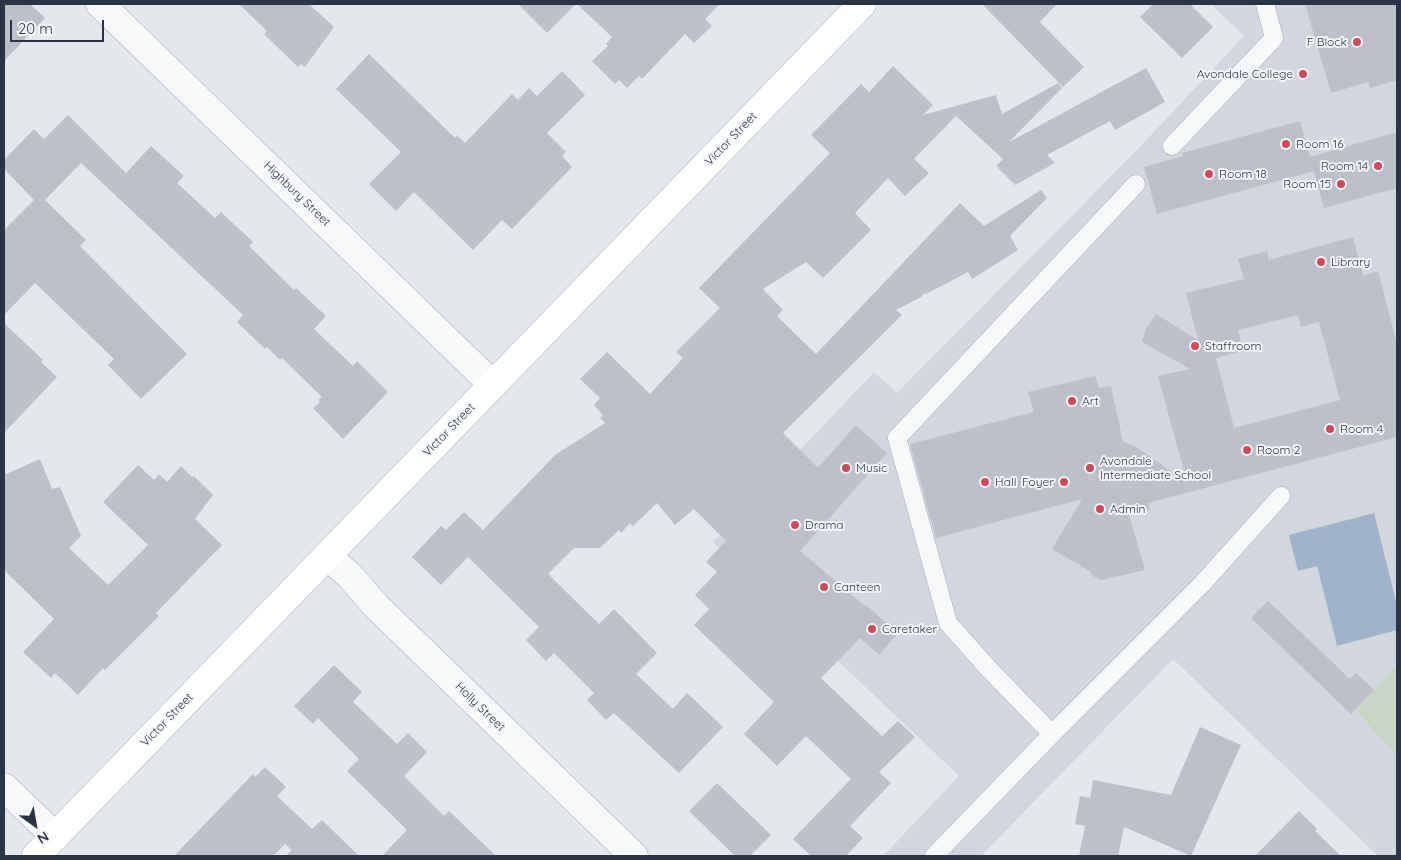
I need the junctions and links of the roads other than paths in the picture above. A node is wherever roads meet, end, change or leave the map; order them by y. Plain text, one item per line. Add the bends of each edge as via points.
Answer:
1 (100, 4) edge
2 (862, 4) edge
3 (1265, 4) edge
4 (1172, 146) dead end
5 (1136, 184) dead end
6 (493, 385) junction
7 (1281, 496) dead end
8 (327, 556) junction
9 (1052, 734) junction
10 (4, 787) edge
11 (55, 836) junction
12 (36, 856) edge
13 (634, 856) edge
14 (934, 856) edge

1 - 6 street, Highbury Street
2 - 6 street, Victor Street
3 - 4 lane via 1274,38
5 - 9 lane via 897,438 948,623
6 - 8 street, Victor Street
7 - 9 lane via 1202,584
8 - 11 street, Victor Street
8 - 13 street, Holly Street
9 - 14 lane
10 - 11 street
11 - 12 street, Victor Street

